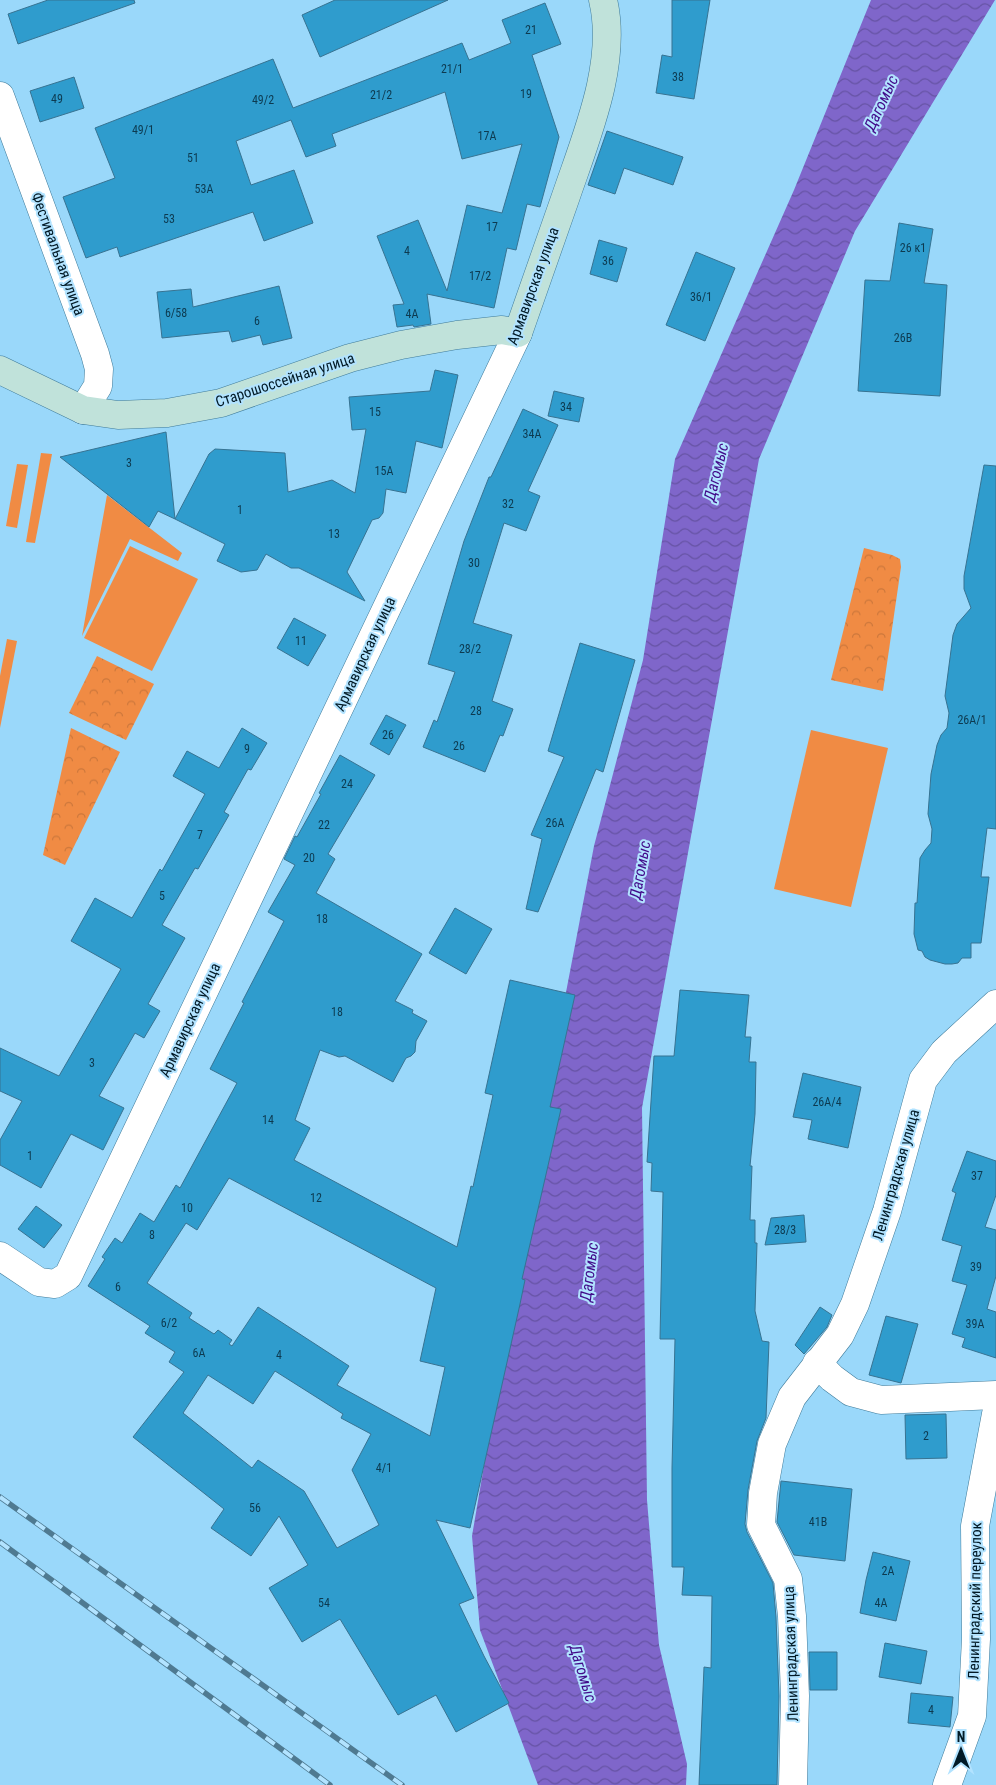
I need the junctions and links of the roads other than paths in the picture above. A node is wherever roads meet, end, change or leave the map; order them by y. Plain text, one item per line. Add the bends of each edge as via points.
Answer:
1 (603, 0) edge
2 (0, 96) edge
3 (518, 333) junction
4 (0, 370) edge
5 (83, 410) junction
6 (996, 1004) edge
7 (0, 1256) edge
8 (817, 1363) junction
9 (996, 1394) edge
10 (996, 1414) edge
11 (793, 1785) edge
12 (947, 1785) edge

1 - 3 street, Армавирская улица via 607,16 604,74
2 - 5 street, Фестивальная улица via 95,354 98,386
3 - 5 street, Старошоссейная улица via 502,330 401,345 350,358 221,403 167,413 118,415
3 - 7 street, Армавирская улица via 68,1276 55,1284 39,1282
4 - 5 street, Старошоссейная улица
6 - 8 street, Ленинградская улица via 944,1052 923,1080 887,1211 855,1304 840,1335
8 - 9 street via 851,1392 881,1400
8 - 11 street, Ленинградская улица via 792,1397 772,1444 761,1525 788,1578 795,1696
10 - 12 street, Ленинградский переулок via 975,1526 976,1639 972,1716

